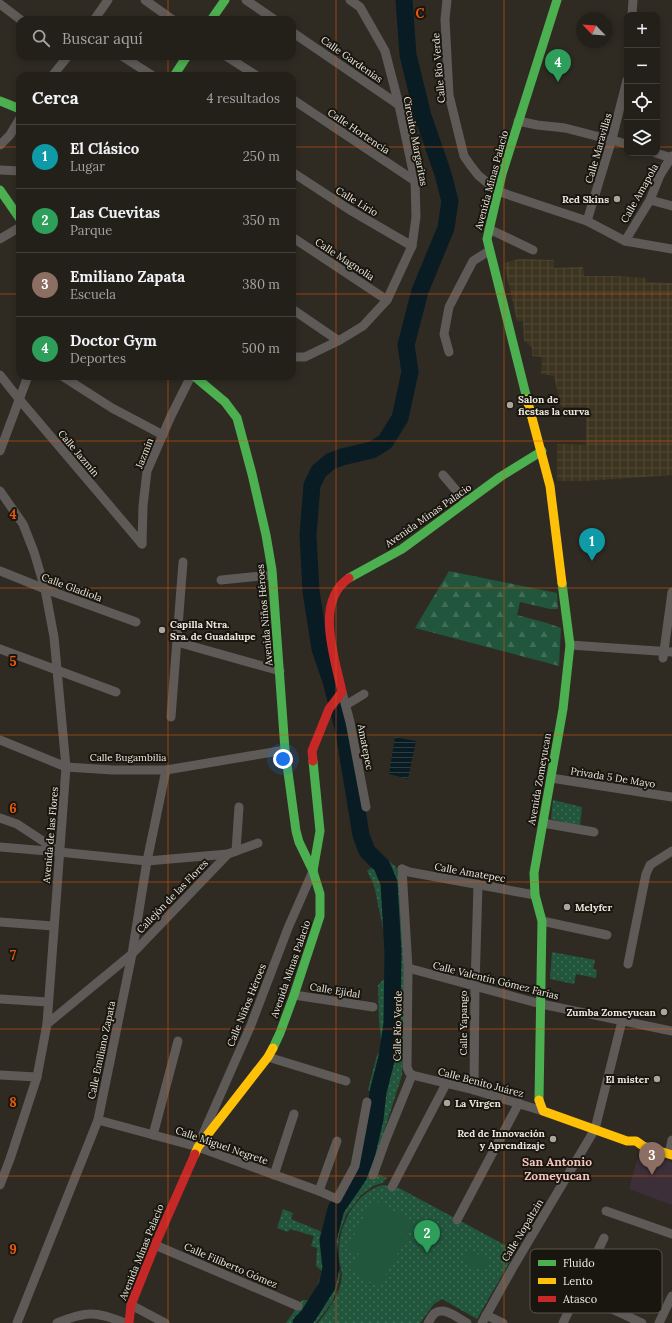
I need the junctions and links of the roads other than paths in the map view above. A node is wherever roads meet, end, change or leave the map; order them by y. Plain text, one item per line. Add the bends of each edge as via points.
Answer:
1 (108, 0) edge
2 (145, 0) edge
3 (225, 0) edge
4 (246, 0) edge
5 (350, 0) edge
6 (447, 0) edge
7 (557, 0) edge
8 (633, 0) edge
9 (0, 4) edge
10 (632, 12) edge
11 (16, 16) edge
12 (97, 16) edge
13 (167, 16) edge
14 (215, 16) edge
15 (269, 16) edge
16 (296, 35) edge
17 (65, 60) edge
18 (128, 60) edge
19 (185, 60) edge
20 (232, 60) edge
21 (55, 72) edge
22 (147, 72) edge
23 (177, 72) edge
24 (251, 72) edge
25 (626, 84) edge
26 (0, 101) edge
27 (296, 102) edge
28 (399, 105) junction
29 (16, 108) edge
30 (518, 121) junction
31 (16, 125) edge
32 (612, 139) junction
33 (624, 143) edge
34 (0, 145) edge
35 (660, 154) edge
36 (672, 157) edge
37 (0, 170) edge
38 (16, 171) edge
39 (296, 175) edge
40 (414, 181) junction
41 (0, 190) edge
42 (498, 191) junction
43 (650, 200) junction
44 (672, 206) edge
45 (16, 213) edge
46 (587, 221) junction
47 (16, 229) edge
48 (489, 229) junction
49 (0, 239) edge
50 (296, 240) edge
51 (625, 241) junction
52 (412, 246) junction
53 (533, 250) dead end
54 (672, 250) edge
55 (489, 251) junction
56 (387, 300) junction
57 (296, 312) edge
58 (340, 340) junction
59 (449, 352) dead end
60 (296, 357) edge
61 (0, 375) edge
62 (26, 380) edge
63 (68, 380) edge
64 (189, 380) edge
65 (199, 380) edge
66 (19, 399) junction
67 (162, 435) junction
68 (0, 451) edge
69 (542, 451) junction
70 (443, 475) dead end
71 (0, 491) edge
72 (466, 502) junction
73 (142, 544) joint
74 (184, 562) dead end
75 (0, 571) edge
76 (272, 575) junction
77 (221, 580) dead end
78 (45, 589) junction
79 (672, 592) edge
80 (136, 622) dead end
81 (177, 642) junction
82 (570, 645) junction
83 (0, 649) edge
84 (666, 654) edge
85 (57, 669) junction
86 (280, 671) junction
87 (116, 692) dead end
88 (364, 694) dead end
89 (337, 699) junction
90 (346, 706) junction
91 (171, 717) dead end
92 (0, 740) edge
93 (285, 750) junction
94 (66, 767) junction
95 (166, 770) junction
96 (551, 778) junction
97 (672, 797) edge
98 (239, 807) dead end
99 (366, 807) dead end
100 (0, 818) edge
101 (543, 823) junction
102 (594, 832) dead end
103 (258, 843) dead end
104 (0, 847) edge
105 (672, 851) edge
106 (59, 852) junction
107 (232, 853) junction
108 (147, 861) junction
109 (402, 869) joint
110 (313, 871) junction
111 (478, 884) junction
112 (535, 895) junction
113 (0, 922) edge
114 (542, 922) junction
115 (54, 926) junction
116 (607, 935) dead end
117 (132, 954) junction
118 (628, 964) dead end
119 (408, 968) junction
120 (474, 987) junction
121 (294, 995) junction
122 (0, 999) edge
123 (48, 1002) junction
124 (541, 1004) junction
125 (373, 1008) dead end
126 (622, 1021) junction
127 (47, 1024) junction
128 (672, 1031) edge
129 (178, 1041) dead end
130 (268, 1057) junction
131 (0, 1075) edge
132 (412, 1075) junction
133 (37, 1077) junction
134 (346, 1081) dead end
135 (447, 1082) junction
136 (474, 1090) junction
137 (367, 1102) dead end
138 (519, 1103) junction
139 (543, 1111) junction
140 (294, 1114) dead end
141 (98, 1120) junction
142 (595, 1129) junction
143 (153, 1134) junction
144 (672, 1140) edge
145 (337, 1141) dead end
146 (198, 1147) junction
147 (670, 1155) edge
148 (274, 1175) junction
149 (373, 1175) dead end
150 (0, 1185) edge
151 (392, 1187) dead end
152 (319, 1191) junction
153 (606, 1211) dead end
154 (457, 1220) dead end
155 (672, 1234) edge
156 (604, 1238) dead end
157 (155, 1245) junction
158 (599, 1249) edge
159 (672, 1296) edge
160 (131, 1305) junction
161 (298, 1306) dead end
162 (569, 1313) edge
163 (621, 1313) edge
164 (484, 1319) edge
165 (17, 1323) edge
166 (57, 1323) edge
167 (125, 1323) edge
168 (129, 1323) edge
169 (164, 1323) edge
170 (428, 1323) edge
171 (467, 1323) edge
172 (503, 1323) edge
173 (564, 1323) edge
174 (642, 1323) edge
175 (659, 1323) edge

1 - 12 street
2 - 13 street
3 - 14 main road
4 - 15 street
5 - 28 street, Circuito Margaritas via 360,7 386,51
6 - 42 street, Calle Río Verde via 445,19 450,95 464,156 478,175
7 - 30 main road, Avenida Minas Palacio
8 - 10 street
9 - 11 street
16 - 28 street, Calle Gardenias
17 - 21 street
18 - 22 street
19 - 23 main road
20 - 24 street
25 - 32 street, Calle Maravillas
26 - 29 main road
27 - 40 street, Calle Hortencia
28 - 40 street, Circuito Margaritas
30 - 32 street
30 - 42 main road, Avenida Minas Palacio
31 - 34 street
32 - 33 street
32 - 46 street, Calle Maravillas
35 - 36 street
36 - 43 street, Calle Amapola via 660,176
37 - 38 street
39 - 52 street, Calle Lirio
40 - 52 street, Circuito Margaritas via 416,217
41 - 45 main road
42 - 46 street
42 - 48 main road, Avenida Minas Palacio
43 - 44 street
43 - 51 street, Calle Amapola
46 - 51 street
47 - 49 street
48 - 53 street
48 - 55 main road, Avenida Minas Palacio
50 - 56 street, Calle Magnolia
51 - 54 street
52 - 56 street, Circuito Margaritas
55 - 59 street via 473,261 449,308 444,334
55 - 69 main road, Avenida Minas Palacio
56 - 58 street, Circuito Margaritas via 363,326
57 - 58 street
58 - 60 street, Circuito Margaritas via 305,357
61 - 66 street, Calle Jazmín
62 - 66 street
63 - 67 street via 112,408
64 - 67 street, Jazmín
65 - 76 main road, Avenida Niños Héroes via 225,402 239,422 266,535
66 - 68 street
66 - 73 street, Calle Jazmín
67 - 73 street, Jazmín via 147,471
69 - 72 main road, Avenida Minas Palacio
69 - 82 main road, Avenida Zomeyucan via 550,486
70 - 72 street
71 - 78 street, Avenida de las Flores via 30,539
72 - 89 main road, Avenida Minas Palacio via 402,549 347,579 338,589 330,606 328,620
74 - 81 street
75 - 78 street, Calle Gladiola
76 - 77 street
76 - 86 main road, Avenida Niños Héroes
78 - 80 street, Calle Gladiola
78 - 85 street, Avenida de las Flores
79 - 84 street
81 - 86 street
81 - 91 street
82 - 84 street
82 - 96 main road, Avenida Zomeyucan via 563,709
83 - 85 street
85 - 87 street
85 - 94 street, Avenida de las Flores
86 - 93 main road, Avenida Niños Héroes
88 - 90 street
89 - 90 street, Amatepec
89 - 110 main road, Avenida Minas Palacio via 312,751 320,831
90 - 99 street, Amatepec
92 - 94 street, Calle Bugambilia
93 - 95 street, Calle Bugambilia
93 - 110 main road, Avenida Niños Héroes via 297,835
94 - 95 street, Calle Bugambilia
94 - 106 street, Avenida de las Flores
95 - 108 street, Calle Emiliano Zapata
96 - 97 street, Privada 5 De Mayo
96 - 101 main road, Avenida Zomeyucan
98 - 107 street
100 - 106 street via 17,824
101 - 102 street
101 - 112 main road, Avenida Zomeyucan via 534,873
103 - 107 street
104 - 106 street
105 - 118 street via 650,865 646,874
106 - 108 street
106 - 115 street, Avenida de las Flores
107 - 108 street
107 - 117 street, Callejón de las Flores
108 - 117 street, Calle Emiliano Zapata
109 - 111 street, Calle Amatepec
109 - 119 street, Calle Río Verde
110 - 121 main road, Avenida Minas Palacio via 320,894 320,916
110 - 146 street, Calle Niños Héroes via 288,928 251,1026
111 - 112 street, Calle Amatepec
111 - 120 street, Calle Yapango
112 - 114 main road, Avenida Zomeyucan
113 - 115 street
114 - 116 street
114 - 124 main road, Avenida Zomeyucan
115 - 123 street, Avenida de las Flores
117 - 127 street, Callejón de las Flores
117 - 141 street, Calle Emiliano Zapata
119 - 120 street, Calle Valentín Gómez Farías
119 - 132 street, Calle Río Verde via 408,1066
120 - 124 street, Calle Valentín Gómez Farías
120 - 136 street, Calle Yapango
121 - 125 street, Calle Ejidal
121 - 130 main road, Avenida Minas Palacio
122 - 123 street
123 - 127 street, Avenida de las Flores
124 - 126 street, Calle Valentín Gómez Farías
124 - 139 main road, Avenida Zomeyucan via 539,1101
126 - 128 street, Calle Valentín Gómez Farías
126 - 142 street, Calle Nopaltzin
127 - 133 street, Avenida de las Flores
129 - 143 street
130 - 134 street
130 - 146 main road, Avenida Minas Palacio
131 - 133 street
132 - 135 street, Calle Benito Juárez
132 - 149 street
133 - 150 street, Avenida de las Flores
135 - 136 street, Calle Benito Juárez
135 - 151 street
136 - 138 street, Calle Benito Juárez
137 - 152 street, Calle Miguel Negrete via 356,1166 337,1199
138 - 139 street, Calle Benito Juárez
138 - 154 street
139 - 142 main road
140 - 148 street
141 - 143 street, Calle Miguel Negrete
141 - 165 street, Calle Emiliano Zapata
142 - 147 main road via 627,1141 636,1140 643,1146
142 - 164 street, Calle Nopaltzin
143 - 146 street, Calle Miguel Negrete
144 - 147 street
145 - 152 street
146 - 148 street, Calle Miguel Negrete
146 - 157 main road, Avenida Minas Palacio
148 - 152 street, Calle Miguel Negrete
153 - 155 street
156 - 158 street
157 - 160 main road, Avenida Minas Palacio
157 - 161 street, Calle Filiberto Gómez
159 - 175 street
160 - 168 main road, Avenida Minas Palacio
160 - 169 street
162 - 173 street
163 - 174 street
164 - 172 street
166 - 167 street via 80,1314
170 - 171 street via 435,1313 442,1311

